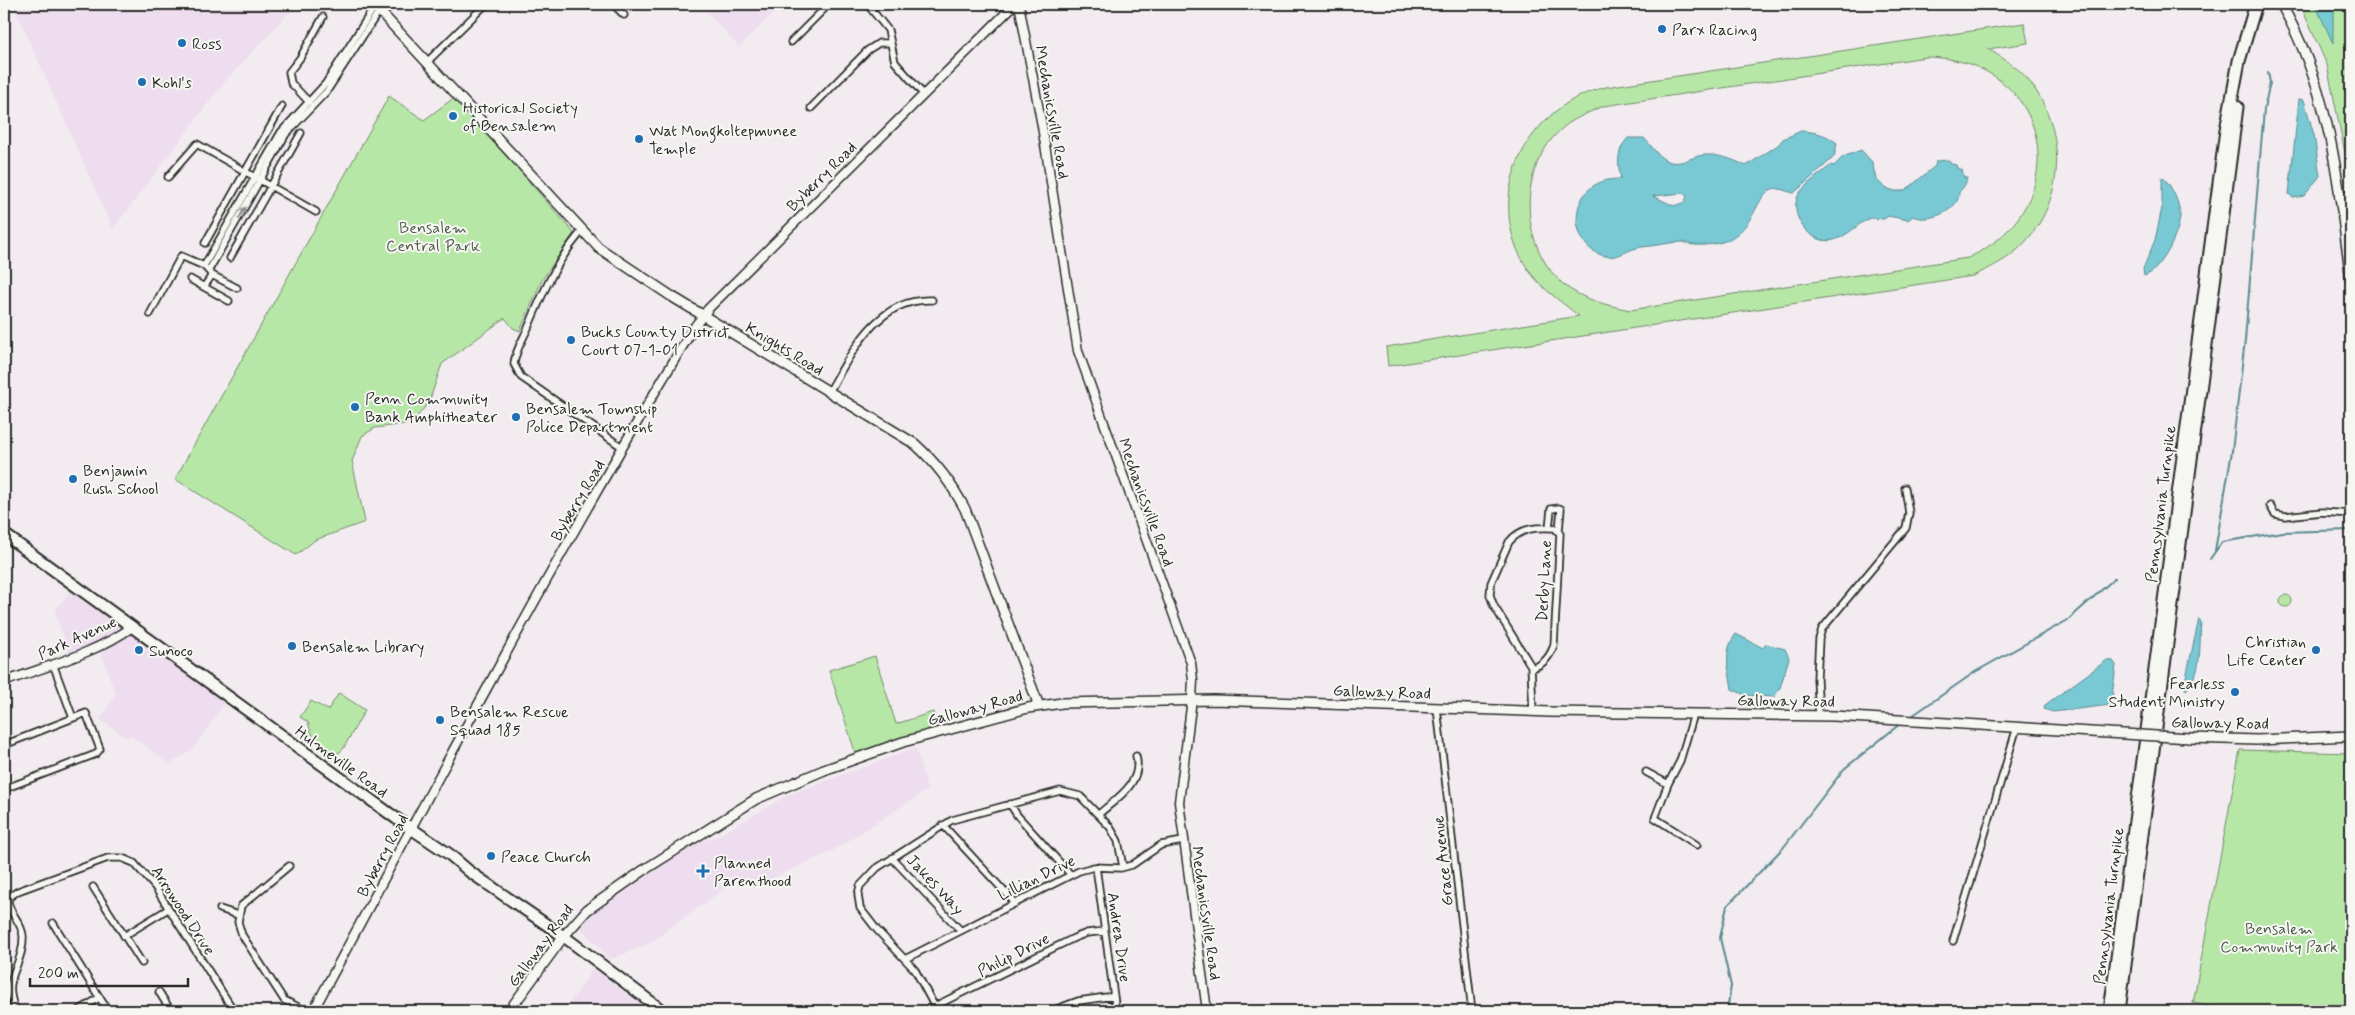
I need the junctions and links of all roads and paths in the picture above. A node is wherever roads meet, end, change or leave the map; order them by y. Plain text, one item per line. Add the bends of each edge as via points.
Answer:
1 (486, 4) edge
2 (612, 4) edge
3 (830, 4) edge
4 (867, 4) edge
5 (1017, 4) edge
6 (2256, 4) edge
7 (2264, 4) edge
8 (2281, 4) edge
9 (376, 7) edge
10 (624, 15) dead end
11 (323, 17) dead end
12 (791, 42) dead end
13 (891, 43) junction
14 (428, 62) junction
15 (924, 95) junction
16 (311, 103) junction
17 (282, 106) dead end
18 (811, 108) dead end
19 (301, 133) dead end
20 (245, 172) junction
21 (168, 177) dead end
22 (254, 177) junction
23 (261, 180) junction
24 (271, 187) junction
25 (2351, 194) edge
26 (2339, 196) junction
27 (316, 212) dead end
28 (582, 230) junction
29 (205, 243) dead end
30 (230, 258) dead end
31 (208, 270) junction
32 (190, 280) dead end
33 (2351, 280) edge
34 (204, 287) junction
35 (237, 288) dead end
36 (932, 300) dead end
37 (229, 301) dead end
38 (150, 314) dead end
39 (703, 315) junction
40 (830, 392) junction
41 (622, 447) junction
42 (1905, 488) dead end
43 (2270, 506) dead end
44 (2351, 514) edge
45 (1549, 528) junction
46 (1559, 530) junction
47 (4, 534) edge
48 (132, 627) junction
49 (53, 664) junction
50 (1532, 668) junction
51 (4, 682) edge
52 (1192, 699) junction
53 (1039, 706) junction
54 (1438, 708) junction
55 (1533, 712) junction
56 (1694, 714) junction
57 (1819, 716) junction
58 (73, 718) junction
59 (2017, 727) junction
60 (2351, 736) edge
61 (4, 745) edge
62 (1136, 756) dead end
63 (1646, 772) dead end
64 (1668, 784) junction
65 (4, 788) edge
66 (1010, 804) junction
67 (1099, 814) junction
68 (943, 825) junction
69 (412, 828) junction
70 (1183, 841) junction
71 (1697, 846) dead end
72 (892, 858) junction
73 (289, 866) dead end
74 (1096, 866) junction
75 (1123, 867) junction
76 (1071, 874) junction
77 (93, 887) dead end
78 (6, 896) edge
79 (1015, 903) junction
80 (168, 909) junction
81 (220, 909) dead end
82 (238, 915) junction
83 (53, 923) dead end
84 (960, 930) junction
85 (1105, 931) junction
86 (124, 936) junction
87 (563, 937) junction
88 (1953, 941) dead end
89 (905, 959) junction
90 (142, 963) dead end
91 (159, 992) dead end
92 (1114, 996) junction
93 (100, 998) junction
94 (936, 1009) edge
95 (16, 1011) edge
96 (78, 1011) edge
97 (108, 1011) edge
98 (171, 1011) edge
99 (234, 1011) edge
100 (308, 1011) edge
101 (313, 1011) edge
102 (510, 1011) edge
103 (663, 1011) edge
104 (1051, 1011) edge
105 (1116, 1011) edge
106 (1207, 1011) edge
107 (1472, 1011) edge
108 (2110, 1011) edge
109 (2118, 1011) edge

1 - 14 street
2 - 10 street
3 - 12 street
4 - 13 street via 885,24
5 - 15 street, Byberry Road
5 - 52 street, Mechanicsville Road via 1048,165 1078,351 1190,660
6 - 108 highway, Pennsylvania Turnpike via 2239,61 2226,130
7 - 109 highway, Pennsylvania Turnpike via 2247,60 2237,110
8 - 26 main road via 2306,52 2320,94
9 - 14 main road, Knights Road
9 - 16 street
11 - 16 street via 289,72 291,84
13 - 15 street via 895,62
13 - 18 street via 879,43 868,50
14 - 28 main road, Knights Road
15 - 39 street, Byberry Road
16 - 22 street via 287,123
16 - 23 street via 286,134
17 - 20 street
19 - 24 street
20 - 21 street via 197,144
20 - 22 street
20 - 29 street
22 - 23 street
22 - 31 street
23 - 24 street
31 -> 23 street
24 - 27 street
24 - 30 street
25 - 26 street
26 - 33 main road
28 - 39 main road, Knights Road via 610,256
28 - 41 street via 553,271 514,364 521,377
31 - 34 street
31 - 35 street
31 - 38 street via 181,256
32 - 34 street
34 - 37 street
36 - 40 street via 918,299 886,313 861,337
39 - 40 main road, Knights Road
39 - 41 street, Byberry Road
40 - 53 main road, Knights Road via 915,444 951,483 965,509
41 - 69 street, Byberry Road
42 - 57 street via 1909,513 1906,528 1828,620 1820,634
43 - 44 street via 2275,514 2285,516 2322,512
45 - 46 street, Derby Lane
45 - 46 street via 1551,509 1559,508
45 - 50 street, Derby Lane via 1527,529 1512,538 1490,587 1494,606
46 - 50 street, Derby Lane via 1554,645 1543,663
47 - 48 main road, Hulmeville Road
48 - 49 street, Park Avenue via 113,640
48 - 69 main road, Hulmeville Road
49 - 51 street, Park Avenue
49 - 58 street
50 - 55 street
52 - 53 main road, Galloway Road
52 - 54 main road, Galloway Road
52 - 70 street, Mechanicsville Road via 1180,795
53 - 87 main road, Galloway Road via 903,742 768,793 700,833 602,898 579,916
54 - 55 main road, Galloway Road
54 - 107 street, Grace Avenue
55 - 56 main road, Galloway Road
56 - 57 main road, Galloway Road
56 - 64 street via 1680,761
57 - 59 main road, Galloway Road
58 - 61 street
58 - 65 street via 86,713 100,750
59 - 60 main road, Galloway Road, bridge via 2256,740
59 - 88 street
62 - 67 street via 1138,770 1135,780
63 - 64 street
64 - 71 street via 1655,818
66 - 67 street via 1054,792 1068,792 1080,796
66 - 68 street via 963,816
66 - 76 street
67 - 75 street via 1118,841
68 - 72 street
68 - 79 street
69 - 87 main road, Hulmeville Road
69 - 101 street, Byberry Road
70 - 75 street, Lillian Drive via 1161,845 1132,865
70 - 106 street, Mechanicsville Road
72 - 84 street, Jakes Way
72 - 89 street via 863,881 859,903 866,917
73 - 82 street via 241,906
74 - 75 street, Lillian Drive
74 - 76 street, Lillian Drive
74 - 85 street, Andrea Drive
76 - 79 street, Lillian Drive
77 - 86 street
78 - 80 street, Arrowood Drive via 114,857 130,860 140,867
78 - 95 street via 23,936 10,984 10,996
79 - 84 street, Lillian Drive
80 - 86 street
80 - 99 street, Arrowood Drive
81 - 82 street
82 - 100 street via 242,935 284,1000
83 - 93 street
84 - 89 street, Lillian Drive
85 - 92 street, Andrea Drive
85 - 94 street, Philip Drive via 1074,938
86 - 90 street
87 - 102 main road, Galloway Road
87 - 103 main road, Hulmeville Road
89 - 94 street via 922,980
91 - 98 street
92 - 104 street via 1078,1001
92 - 105 street, Andrea Drive
93 - 96 street
93 - 97 street

